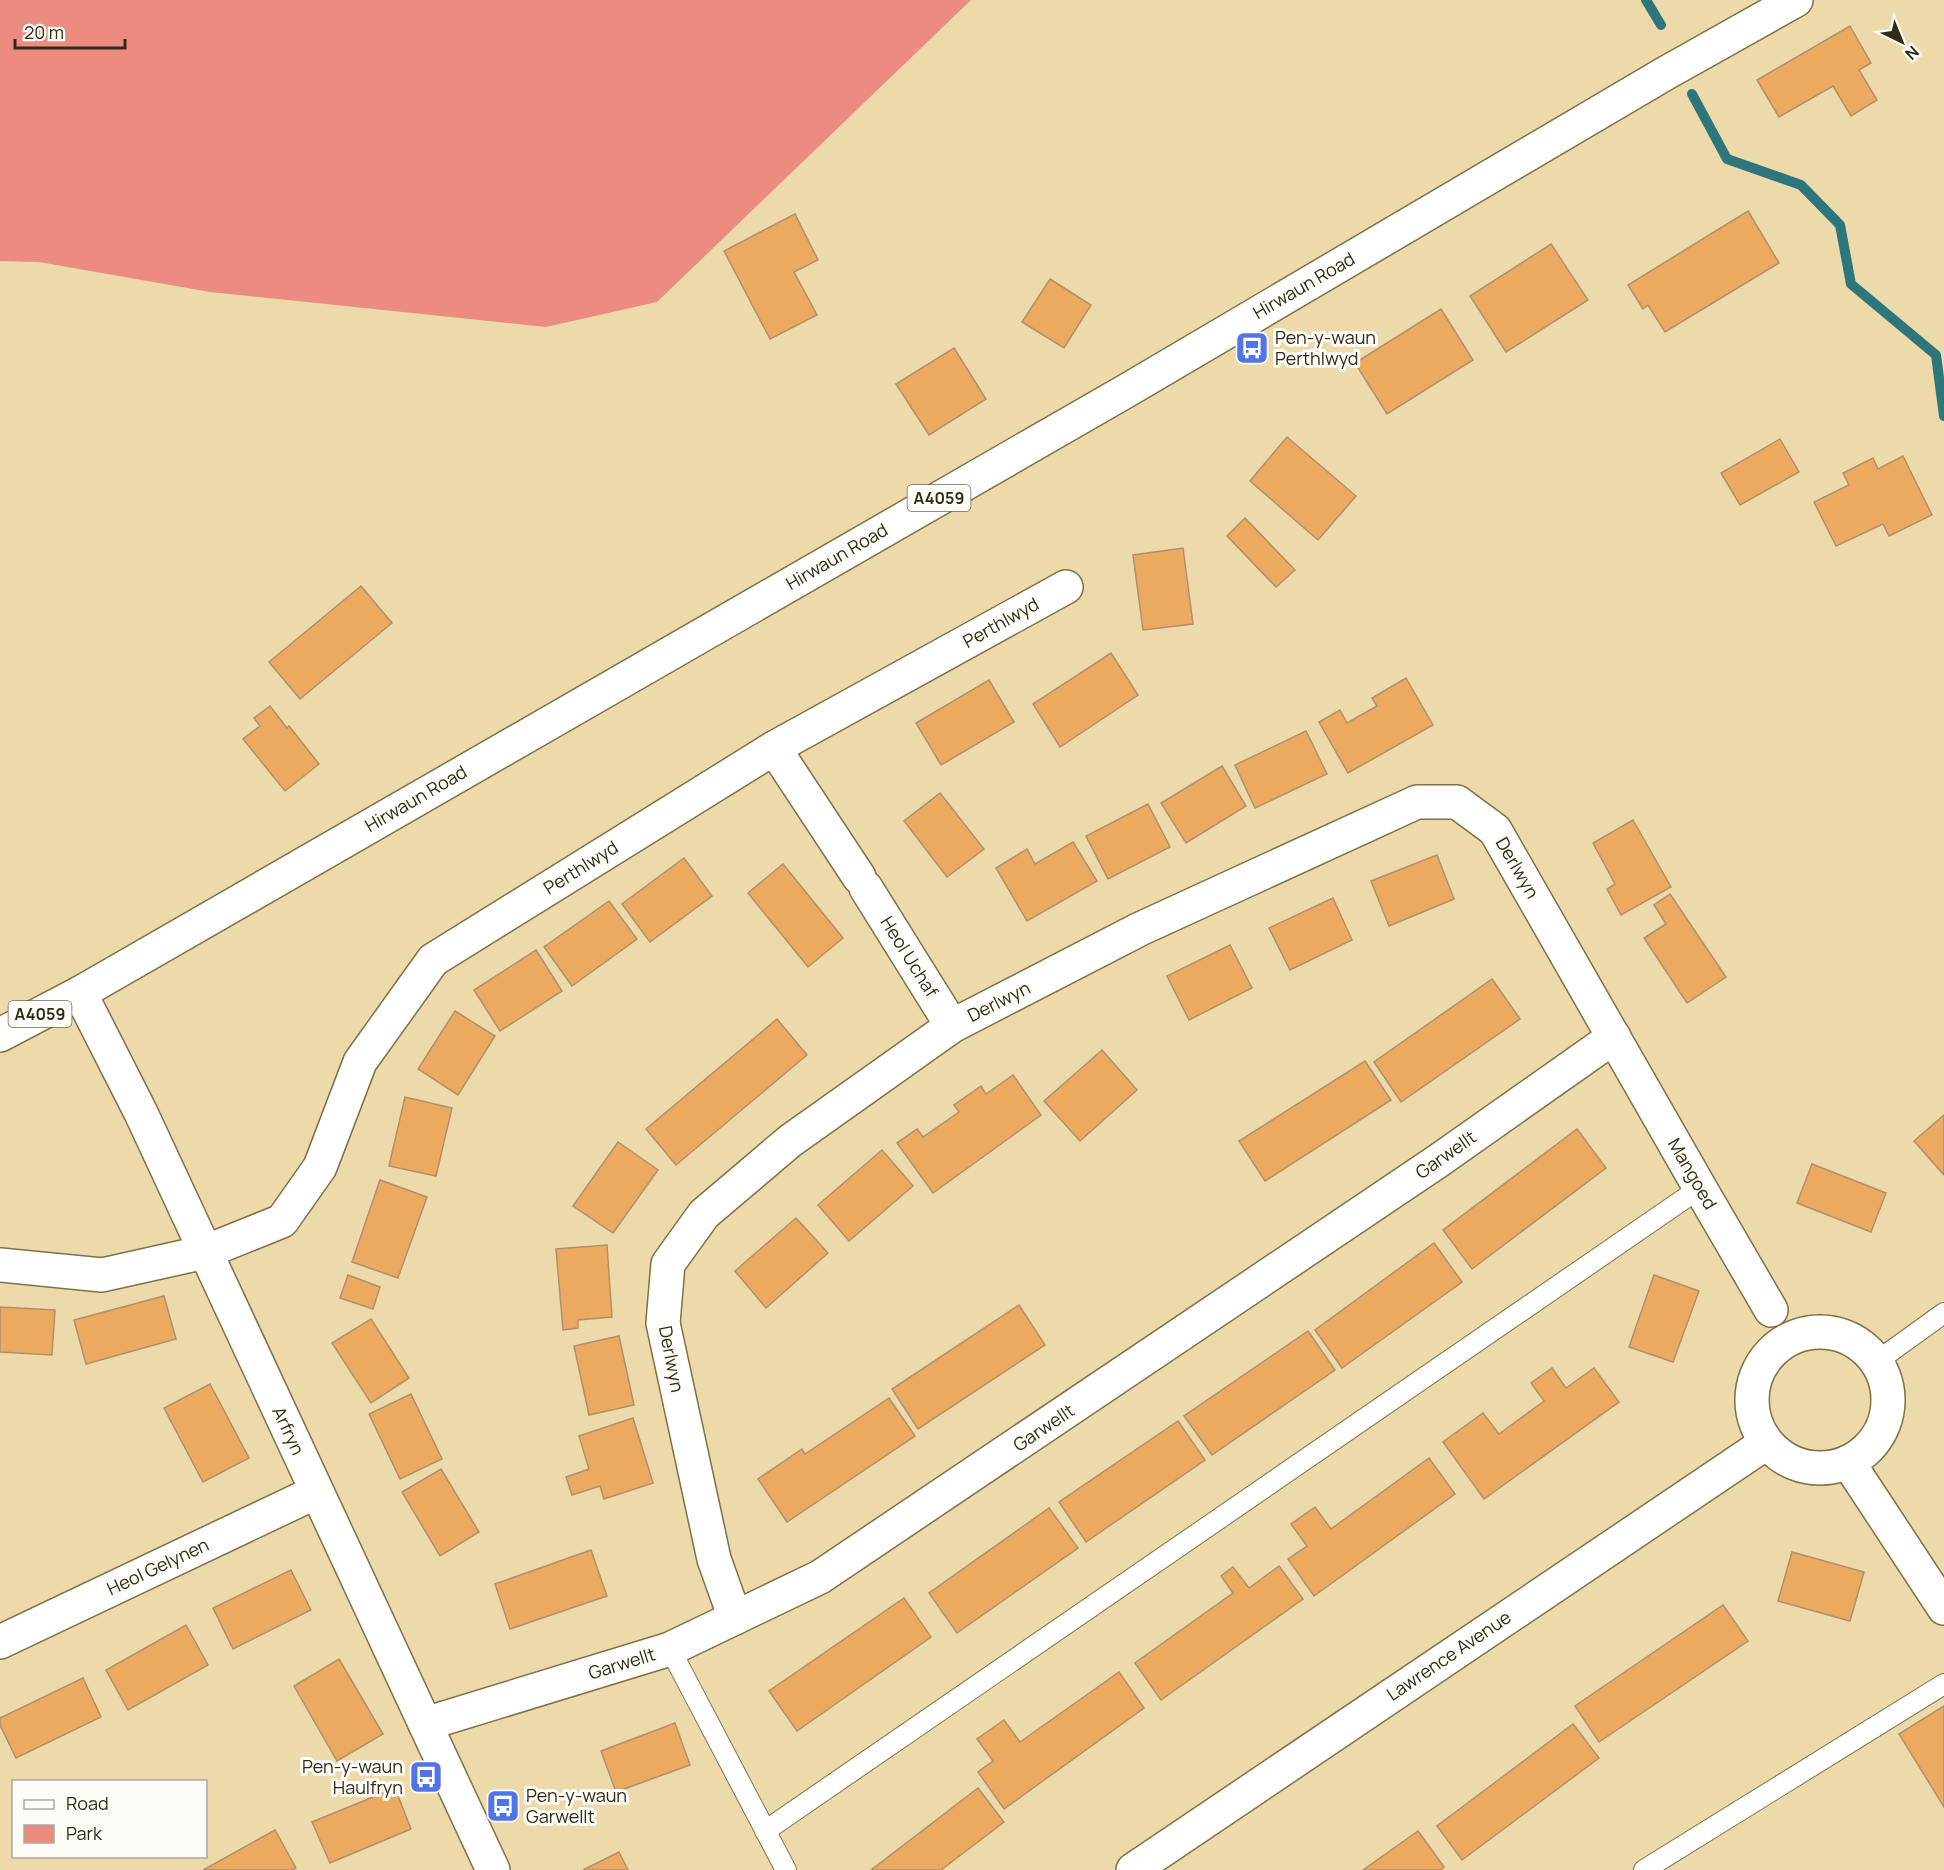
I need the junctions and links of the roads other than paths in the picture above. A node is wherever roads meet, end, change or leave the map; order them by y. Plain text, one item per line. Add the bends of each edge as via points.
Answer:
1 (1796, 0) edge
2 (1066, 587) dead end
3 (774, 748) junction
4 (80, 993) junction
5 (952, 1026) junction
6 (0, 1035) edge
7 (1614, 1037) junction
8 (1700, 1188) junction
9 (205, 1252) junction
10 (0, 1265) edge
11 (1771, 1310) dead end
12 (1944, 1313) edge
13 (1876, 1362) junction
14 (1766, 1443) junction
15 (1848, 1462) junction
16 (316, 1492) junction
17 (1944, 1608) edge
18 (735, 1618) junction
19 (0, 1642) edge
20 (670, 1649) junction
21 (1944, 1684) edge
22 (425, 1724) junction
23 (765, 1831) junction
24 (487, 1868) edge
25 (786, 1870) edge
26 (1133, 1870) edge
27 (1644, 1870) edge

1 - 4 street, Hirwaun Road / A4059
2 - 3 street, Perthlwyd
3 - 5 street, Heol Uchaf
3 - 9 street, Perthlwyd via 433,960 360,1062 320,1167 282,1221
4 - 6 street, Hirwaun Road / A4059
4 - 9 street, Arfryn
5 - 7 street, Derlwyn via 1140,928 1417,802 1457,802 1495,830
5 - 18 street, Derlwyn via 773,1155 704,1214 668,1264 663,1323 714,1559
7 - 8 street, Mangoed
7 - 18 street, Garwellt via 1438,1161 879,1539 820,1577
8 - 11 street, Mangoed
8 - 23 lane
9 - 10 street, Perthlwyd via 102,1275
9 - 16 street, Arfryn
12 - 13 lane
13 - 14 street via 1862,1346 1843,1336 1822,1332 1800,1335 1781,1344 1765,1359 1755,1378 1751,1400 1755,1423
13 - 15 street via 1886,1383 1888,1407 1881,1430 1868,1448
14 - 15 street via 1783,1458 1804,1467 1827,1468
14 - 26 street, Lawrence Avenue
15 - 17 street
16 - 19 street, Heol Gelynen
16 - 22 street, Arfryn
18 - 20 street, Garwellt
20 - 22 street, Garwellt
20 - 23 lane
21 - 27 lane
22 - 24 street, Arfryn
23 - 25 lane

